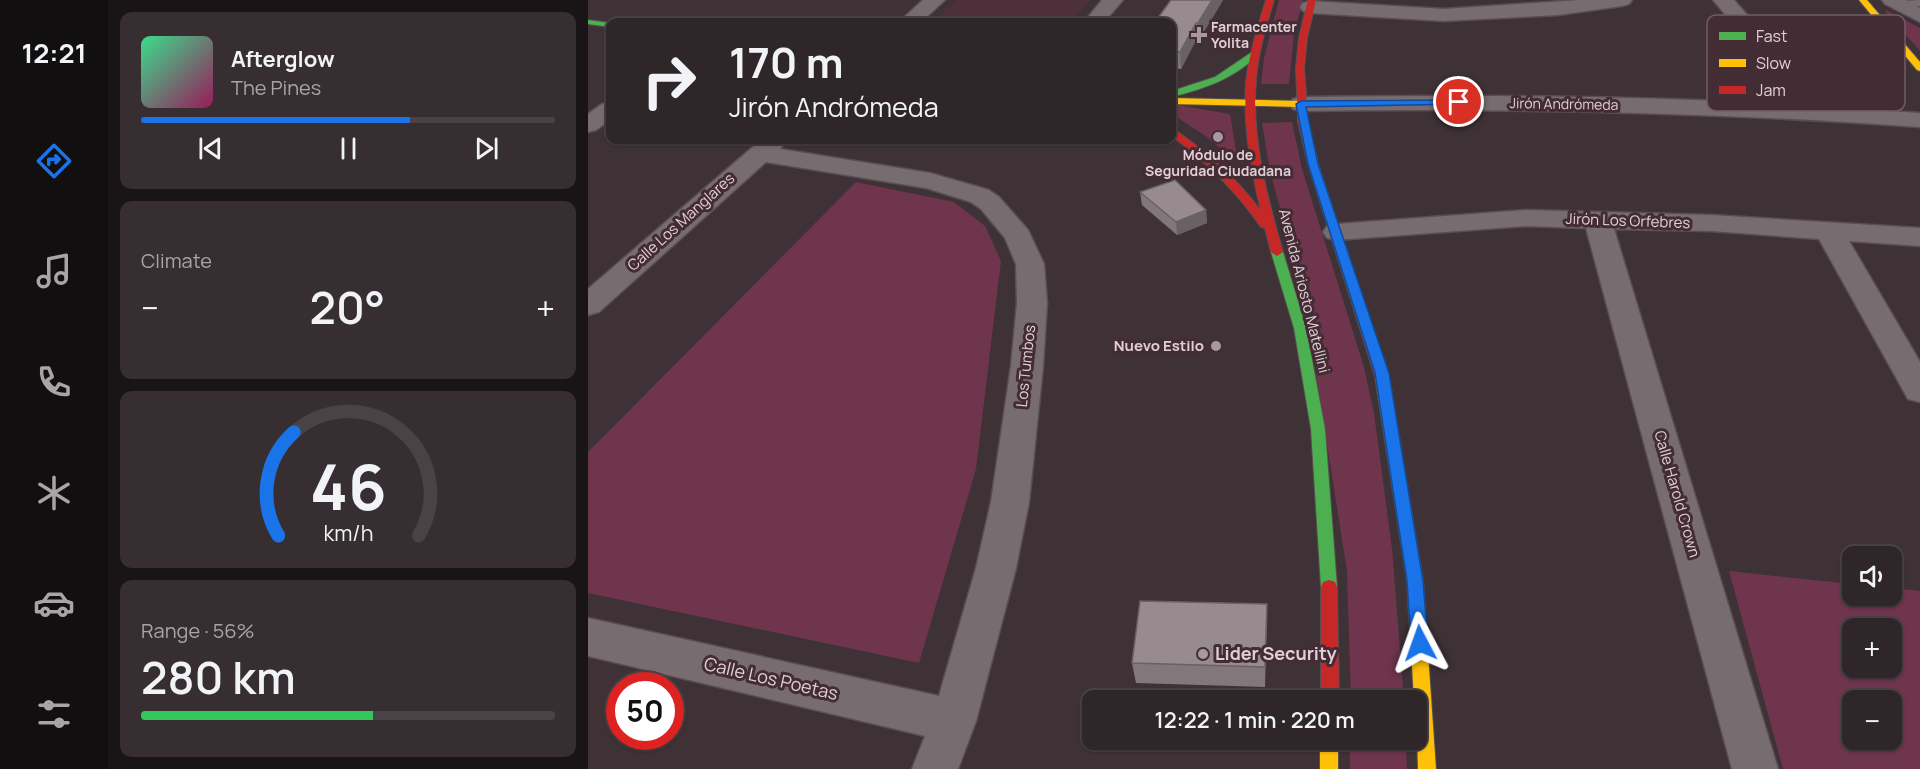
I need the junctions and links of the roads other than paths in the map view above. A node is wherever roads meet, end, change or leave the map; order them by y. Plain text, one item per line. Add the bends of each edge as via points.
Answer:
1 (935, 0) edge
2 (1113, 0) edge
3 (1270, 0) edge
4 (1622, 0) edge
5 (1723, 0) edge
6 (1863, 0) edge
7 (1904, 3) edge
8 (1311, 4) edge
9 (1736, 15) edge
10 (1875, 15) edge
11 (1920, 16) edge
12 (914, 18) edge
13 (1097, 18) edge
14 (588, 22) edge
15 (606, 24) edge
16 (1905, 51) edge
17 (1255, 53) junction
18 (1920, 69) edge
19 (1176, 93) edge
20 (1176, 101) edge
21 (1251, 104) junction
22 (1301, 104) junction
23 (1707, 109) edge
24 (1772, 111) edge
25 (606, 112) edge
26 (1802, 112) joint
27 (1920, 120) edge
28 (588, 125) edge
29 (1176, 135) edge
30 (767, 146) edge
31 (1597, 219) junction
32 (1829, 231) junction
33 (1337, 232) junction
34 (1273, 237) junction
35 (1920, 237) edge
36 (588, 305) edge
37 (1920, 390) edge
38 (588, 637) edge
39 (1330, 690) edge
40 (954, 721) junction
41 (1329, 750) edge
42 (935, 769) edge
43 (1329, 769) edge
44 (1427, 769) edge
45 (1755, 769) edge

1 - 12 street
2 - 13 street
3 - 17 main road, Avenida Ariosto Matellini
4 - 8 street via 1558,9 1444,15
5 - 9 street
6 - 10 main road
7 - 11 street
8 - 22 main road via 1300,68
14 - 15 main road
16 - 18 main road
17 - 19 main road via 1219,80
17 - 21 main road, Avenida Ariosto Matellini
20 - 21 main road, Jirón Andrómeda
21 - 22 main road, Jirón Andrómeda
21 - 34 main road, Avenida Ariosto Matellini via 1253,142
22 - 23 street, Jirón Andrómeda via 1532,103
22 - 33 main road via 1313,164
24 - 26 street, Jirón Andrómeda
25 - 28 street
26 - 27 street, Jirón Andrómeda
29 - 34 main road via 1238,188
30 - 36 street, Calle Los Manglares
30 - 40 street, Los Tumbos via 930,181 980,196 1007,222 1026,250 1033,283 1032,303 1010,502
31 - 32 street, Jirón Los Orfebres
31 - 33 street, Jirón Los Orfebres via 1526,218
31 - 45 street, Calle Harold Crown
32 - 35 street, Jirón Los Orfebres
32 - 37 street
33 - 44 main road via 1382,373 1396,454 1415,581
34 - 39 main road, Avenida Ariosto Matellini via 1300,328 1318,429 1330,601
38 - 40 street, Calle Los Poetas
40 - 42 street, Los Tumbos
41 - 43 main road

